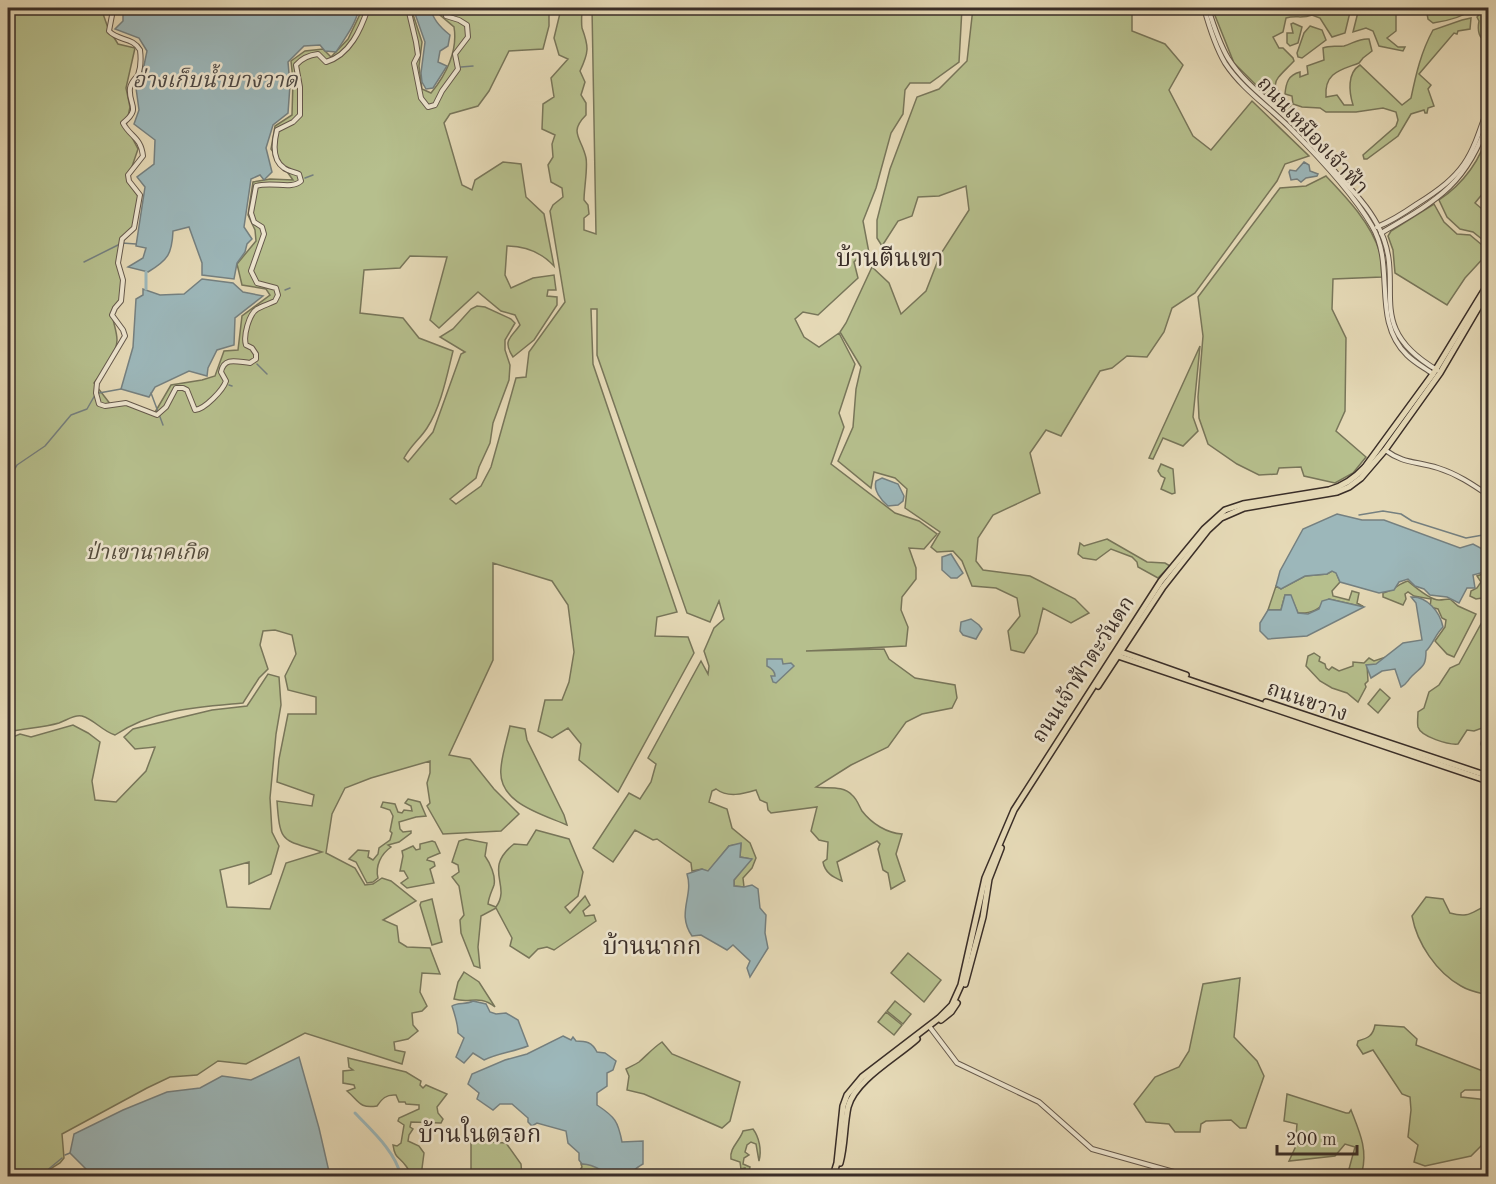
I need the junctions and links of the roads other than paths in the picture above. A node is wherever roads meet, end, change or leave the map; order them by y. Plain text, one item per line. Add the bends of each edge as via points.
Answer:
1 (109, 8) edge
2 (368, 8) edge
3 (408, 8) edge
4 (444, 8) edge
5 (1206, 8) edge
6 (1488, 107) edge
7 (1488, 120) edge
8 (1482, 132) junction
9 (1376, 228) junction
10 (1379, 234) junction
11 (1488, 284) edge
12 (1488, 291) edge
13 (1437, 373) junction
14 (1383, 448) junction
15 (1488, 495) edge
16 (1126, 645) junction
17 (1117, 653) junction
18 (1130, 658) junction
19 (1111, 666) junction
20 (1479, 776) junction
21 (1488, 776) edge
22 (1488, 781) edge
23 (930, 1027) junction
24 (835, 1176) edge
25 (1188, 1176) edge

1 - 2 street via 113,10 109,31 133,41 140,50 140,70 130,92 134,108 132,116 123,123 142,146 143,156 128,175 140,195 134,228 122,238 118,263 123,280 121,301 112,315 124,336 97,383 96,393 99,404 126,404 157,415 176,388 183,387 195,410 201,409 225,387 221,372 226,362 250,363 256,359 244,339 252,314 275,301 278,295 276,288 257,283 251,271 264,234 251,213 256,186 291,186 301,181 299,174 283,168 274,148 277,130 300,115 296,65 301,58 314,54 326,62 336,59 358,34
3 - 4 street via 418,55 414,63 421,98 428,107 435,105 458,69 455,54 468,37 467,25 446,16
5 - 9 street, ถนนเหมืองเจ้าฟ้า via 1221,55 1234,76 1358,201
6 - 8 street
7 - 8 street
8 - 9 street via 1453,179
8 - 10 street via 1471,163 1457,181
9 - 10 street, ถนนเหมืองเจ้าฟ้า
10 - 13 street, ถนนเหมืองเจ้าฟ้า via 1387,249 1390,309 1397,334 1409,351
11 - 13 main road, ถนนเจ้าฟ้าตะวันตก
12 - 13 main road, ถนนเจ้าฟ้าตะวันตก
13 - 14 main road, ถนนเจ้าฟ้าตะวันตก
14 - 15 street via 1398,460 1455,474
14 - 16 main road, ถนนเจ้าฟ้าตะวันตก via 1361,478 1341,490 1244,508 1221,518 1163,587
14 - 17 main road, ถนนเจ้าฟ้าตะวันตก via 1342,486 1243,504 1215,517 1161,581
16 - 17 main road, ถนนเจ้าฟ้าตะวันตก
16 - 18 main road
17 - 18 main road, ถนนขวาง
17 - 19 main road, ถนนเจ้าฟ้าตะวันตก
17 - 23 main road, ถนนเจ้าฟ้าตะวันตก via 1014,810 985,878 961,985 950,1006
18 - 19 main road
18 - 20 main road, ถนนขวาง
19 - 23 main road, ถนนเจ้าฟ้าตะวันตก via 1009,827 989,879 983,917 960,998 951,1012
20 - 21 main road, ถนนขวาง
20 - 22 main road, ถนนขวาง
23 - 24 main road, ถนนเจ้าฟ้าตะวันตก via 850,1089 843,1107
23 - 25 street via 957,1063 1039,1102 1092,1149

